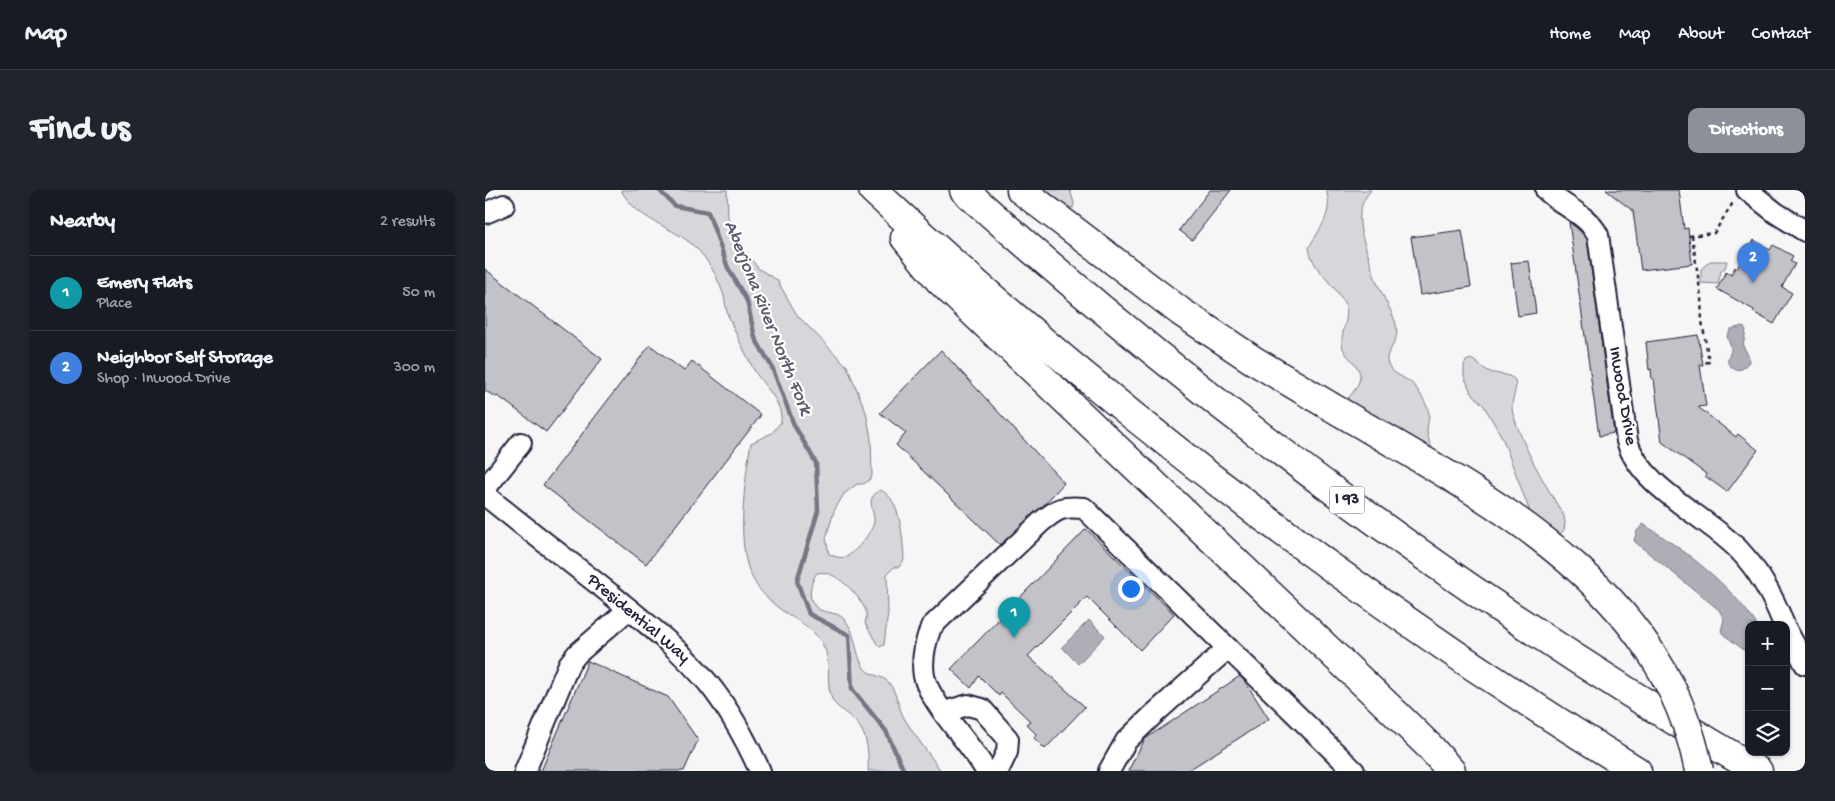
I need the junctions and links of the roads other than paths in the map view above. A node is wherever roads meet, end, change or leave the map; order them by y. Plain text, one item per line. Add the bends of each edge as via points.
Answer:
1 (867, 190) edge
2 (873, 190) edge
3 (964, 190) edge
4 (1021, 190) edge
5 (1546, 190) edge
6 (1741, 194) edge
7 (504, 205) dead end
8 (485, 213) edge
9 (1805, 231) edge
10 (521, 442) dead end
11 (485, 489) edge
12 (485, 495) edge
13 (629, 609) junction
14 (1783, 621) edge
15 (1790, 636) edge
16 (1228, 648) junction
17 (1805, 664) edge
18 (944, 712) junction
19 (525, 771) edge
20 (760, 771) edge
21 (986, 771) edge
22 (998, 771) edge
23 (1109, 771) edge
24 (1354, 771) edge
25 (1451, 771) edge
26 (1637, 771) edge
27 (1699, 771) edge
28 (1758, 771) edge

1 - 25 highway via 939,280 1392,710
2 - 26 highway via 1055,351 1241,499 1457,654
3 - 28 highway, I 93 via 1146,346 1354,506 1553,644
4 - 27 highway, bridge via 1181,312 1328,405 1493,502 1559,551 1596,586 1644,642 1665,675 1681,710
5 - 14 street, Inwood Drive via 1586,220 1598,235 1627,441 1632,455 1651,480 1738,549 1764,582
6 - 9 street
7 - 8 street
10 - 11 street
12 - 13 street, Presidential Way
13 - 19 street via 569,664
13 - 20 street, Presidential Way via 671,644 709,684 736,724
15 - 17 street
16 - 18 street via 1084,508 1068,507 1056,510 1041,522 931,626 923,652 924,678
16 - 23 street via 1127,741
16 - 24 street
18 - 21 street
18 - 22 street via 968,706 982,709 1008,739 1007,752

